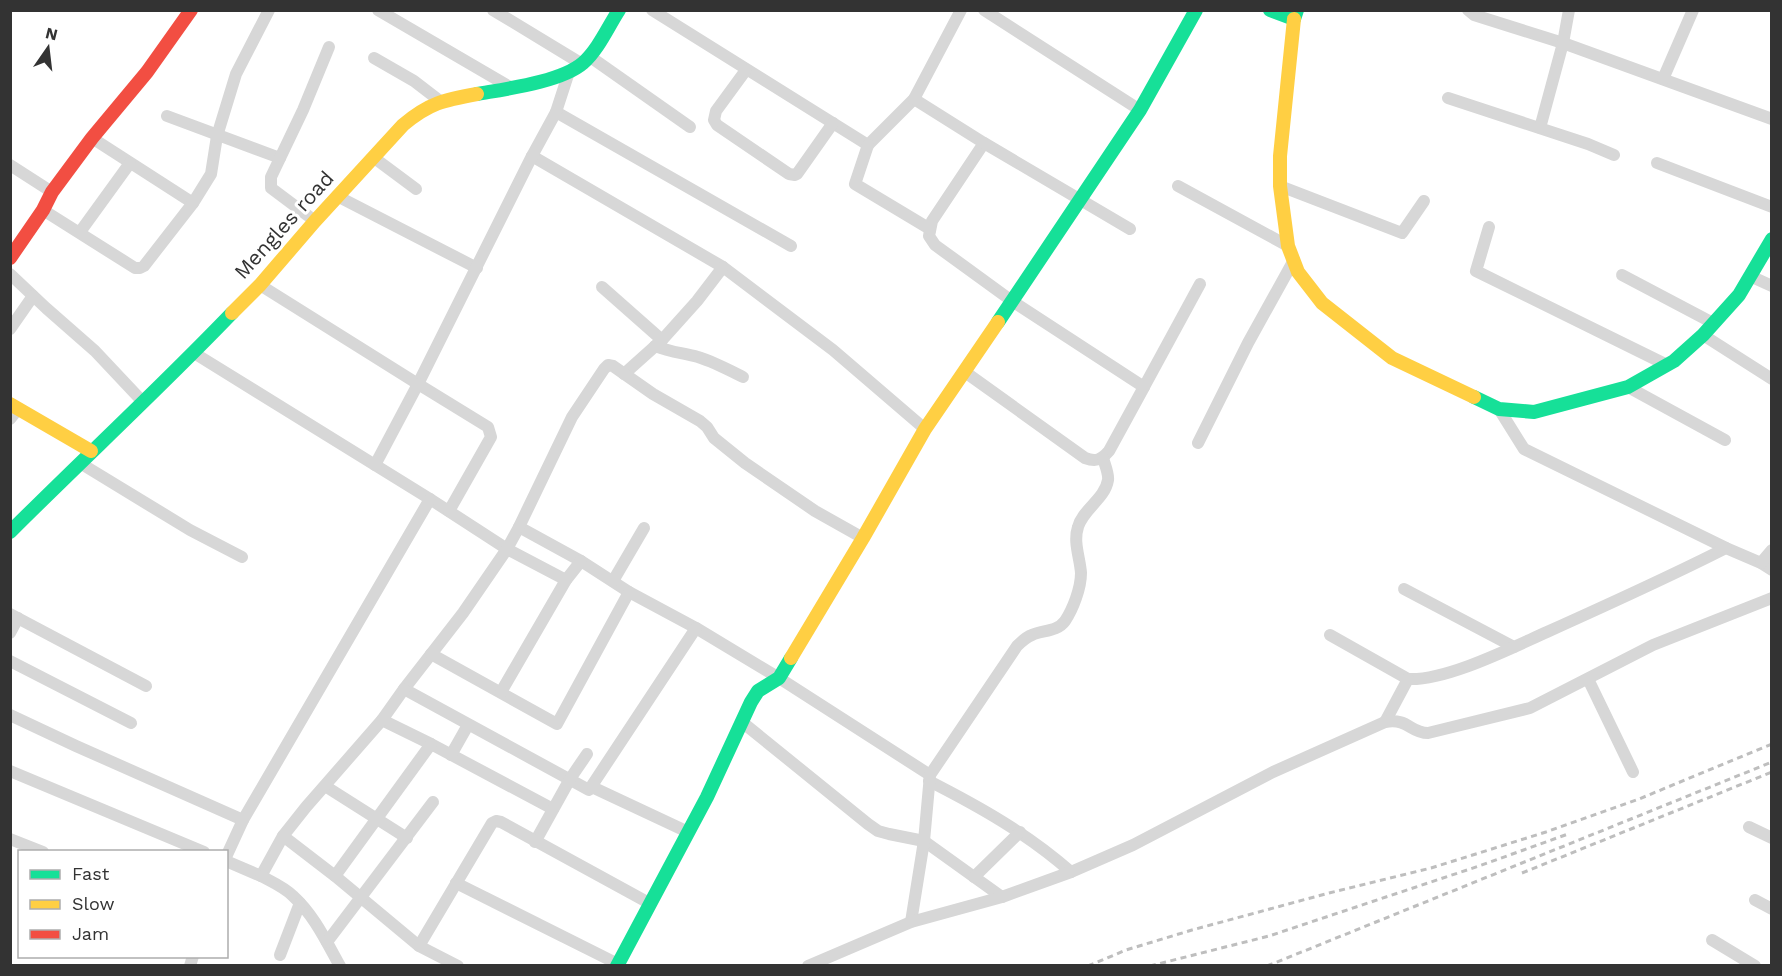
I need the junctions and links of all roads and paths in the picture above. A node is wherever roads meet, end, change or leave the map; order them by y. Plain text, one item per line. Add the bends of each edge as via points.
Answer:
1 (191, 10) edge
2 (269, 10) edge
3 (378, 10) edge
4 (493, 10) edge
5 (619, 10) edge
6 (652, 10) edge
7 (962, 10) edge
8 (984, 10) edge
9 (1196, 10) edge
10 (1270, 10) edge
11 (1468, 10) edge
12 (1569, 10) edge
13 (1694, 10) edge
14 (1295, 15) edge
15 (1563, 43) junction
16 (329, 47) dead end
17 (374, 58) dead end
18 (580, 64) junction
19 (746, 70) junction
20 (1663, 79) junction
21 (510, 87) junction
22 (1448, 98) dead end
23 (914, 99) junction
24 (440, 101) junction
25 (1140, 110) junction
26 (556, 112) junction
27 (167, 116) dead end
28 (1772, 119) edge
29 (832, 123) junction
30 (690, 127) dead end
31 (1540, 128) junction
32 (217, 136) junction
33 (92, 138) junction
34 (984, 143) junction
35 (868, 145) junction
36 (1614, 155) dead end
37 (532, 156) junction
38 (373, 157) junction
39 (280, 158) junction
40 (130, 163) junction
41 (1657, 163) dead end
42 (10, 165) edge
43 (1178, 186) dead end
44 (1280, 186) junction
45 (416, 189) dead end
46 (52, 192) junction
47 (337, 196) junction
48 (1080, 201) junction
49 (1424, 201) dead end
50 (193, 203) junction
51 (1772, 207) edge
52 (43, 210) junction
53 (315, 221) junction
54 (1489, 227) dead end
55 (930, 229) junction
56 (1130, 229) dead end
57 (80, 232) junction
58 (1772, 239) edge
59 (791, 246) dead end
60 (1288, 246) junction
61 (10, 258) edge
62 (1294, 260) junction
63 (723, 267) junction
64 (477, 268) junction
65 (10, 274) edge
66 (1623, 275) dead end
67 (1750, 276) junction
68 (1200, 284) dead end
69 (260, 285) junction
70 (602, 286) dead end
71 (1772, 286) edge
72 (33, 296) junction
73 (1012, 301) junction
74 (1713, 323) junction
75 (10, 329) edge
76 (1703, 335) junction
77 (659, 343) junction
78 (194, 353) junction
79 (1667, 365) junction
80 (965, 372) junction
81 (624, 374) junction
82 (744, 377) dead end
83 (1772, 380) edge
84 (418, 384) junction
85 (1144, 387) junction
86 (1628, 387) junction
87 (142, 402) junction
88 (1499, 409) junction
89 (13, 411) edge
90 (925, 429) junction
91 (1725, 440) dead end
92 (1198, 443) dead end
93 (91, 451) junction
94 (1103, 458) junction
95 (80, 463) junction
96 (375, 465) junction
97 (430, 499) junction
98 (449, 511) junction
99 (519, 527) junction
100 (644, 528) dead end
101 (10, 532) edge
102 (863, 538) junction
103 (1726, 548) junction
104 (507, 549) junction
105 (1772, 550) edge
106 (242, 557) dead end
107 (581, 561) junction
108 (1766, 567) edge
109 (566, 580) junction
110 (613, 581) junction
111 (1404, 589) dead end
112 (629, 592) junction
113 (1772, 598) edge
114 (14, 616) edge
115 (696, 628) junction
116 (10, 633) edge
117 (1330, 635) dead end
118 (1514, 647) junction
119 (431, 654) junction
120 (10, 661) edge
121 (779, 678) junction
122 (1408, 679) junction
123 (1588, 679) junction
124 (146, 686) dead end
125 (404, 689) junction
126 (501, 692) junction
127 (10, 715) edge
128 (382, 720) junction
129 (742, 722) junction
130 (1385, 722) junction
131 (131, 723) dead end
132 (468, 725) junction
133 (431, 744) junction
134 (587, 754) dead end
135 (451, 755) junction
136 (10, 771) edge
137 (1633, 772) dead end
138 (930, 778) junction
139 (570, 779) junction
140 (325, 786) junction
141 (592, 787) junction
142 (433, 802) dead end
143 (553, 809) junction
144 (378, 818) junction
145 (243, 819) junction
146 (1749, 827) dead end
147 (688, 832) junction
148 (1020, 832) junction
149 (283, 836) junction
150 (407, 838) junction
151 (1772, 838) edge
152 (10, 839) edge
153 (924, 841) junction
154 (536, 842) junction
155 (38, 850) edge
156 (199, 850) edge
157 (228, 854) edge
158 (228, 860) edge
159 (1071, 872) junction
160 (261, 876) junction
161 (335, 876) junction
162 (974, 877) junction
163 (456, 883) junction
164 (1002, 897) junction
165 (362, 898) junction
166 (1755, 900) dead end
167 (300, 903) junction
168 (649, 903) junction
169 (1772, 909) edge
170 (911, 922) junction
171 (1712, 940) dead end
172 (327, 942) junction
173 (419, 946) junction
174 (280, 955) dead end
175 (617, 965) edge
176 (340, 966) edge
177 (458, 966) edge
178 (808, 966) edge
179 (1755, 966) edge

1 - 33 main road via 147,72
2 - 32 street via 236,74
3 - 21 street
4 - 18 street
5 - 18 main road
6 - 19 street
7 - 23 street
8 - 25 street
9 - 25 main road
10 - 14 main road
11 - 15 street
12 - 15 street
13 - 20 street
14 - 44 main road
15 - 20 street
15 - 31 street
16 - 39 street
17 - 24 street
18 - 21 main road, Mengles road
18 - 26 street
18 - 30 street
19 - 29 street
19 - 29 street via 716,111 714,120 789,174 797,174
20 - 28 street
21 - 24 main road, Mengles road
22 - 31 street
23 - 34 street
23 - 35 street
24 - 38 main road, Mengles road via 412,116
25 - 48 main road
26 - 37 street
26 - 59 street
27 - 32 street
29 - 35 street
31 - 36 street
32 - 39 street
32 - 50 street via 211,174
33 - 40 street
33 - 46 main road
34 - 48 street
34 - 55 street
35 - 55 street via 855,184
37 - 63 street
37 - 64 street
38 - 45 street
38 - 47 main road, Mengles road
39 - 53 street via 271,177 271,188
40 - 50 street
40 - 57 street
41 - 51 street
42 - 46 street
43 - 60 street
44 - 49 street via 1401,233
44 - 60 main road
46 - 52 main road
47 - 53 main road, Mengles road
47 - 64 street
48 - 56 street
48 - 73 main road
50 - 57 street via 140,268
52 - 57 street
52 - 61 main road
53 - 69 main road, Mengles road
54 - 79 street via 1476,271
55 - 73 street via 929,236 935,245
58 - 67 main road
60 - 62 main road
62 - 88 main road via 1298,272 1322,303 1392,358
62 - 92 street
63 - 77 street
63 - 90 street via 833,350
64 - 84 street
65 - 72 street
66 - 74 street
67 - 71 street
67 - 74 main road via 1739,295
68 - 85 street
69 - 78 main road, Mengles road
69 - 84 street
70 - 77 street
72 - 75 street
72 - 87 street via 95,351
73 - 80 main road
73 - 85 street
74 - 76 main road
76 - 79 main road
76 - 83 street
77 - 81 street
77 - 82 street via 670,352 709,361
78 - 87 main road, Mengles road
78 - 96 street
79 - 86 main road
80 - 90 main road
80 - 94 street via 1085,458
81 - 99 street via 613,366 603,369 572,417
81 - 102 street via 700,421 721,444 815,511
84 - 96 street
84 - 98 street via 488,427 490,432
85 - 94 street
86 - 88 main road via 1534,412
86 - 91 street
87 - 93 main road, Mengles road
88 - 103 street via 1524,449
89 - 93 main road
90 - 102 main road
93 - 95 main road, Mengles road
94 - 138 street via 1108,478 1105,489 1078,527 1081,574 1065,621 1058,628 1031,635 1017,646
95 - 101 main road, Mengles road
95 - 106 street
96 - 97 street
97 - 98 street
97 - 145 street
98 - 104 street
99 - 104 street
99 - 107 street
100 - 110 street
102 - 121 main road
103 - 108 street
103 - 118 street
104 - 109 street
104 - 119 street
105 - 108 street
107 - 109 street
107 - 110 street
109 - 126 street
110 - 112 street
111 - 118 street
112 - 115 street
112 - 126 street via 557,724
113 - 123 street via 1653,645
114 - 116 street
114 - 124 street
115 - 121 street
115 - 141 street
117 - 122 street
118 - 122 street via 1450,672
119 - 125 street
119 - 126 street
120 - 131 street
121 - 129 main road via 758,692
121 - 138 street
122 - 130 street
123 - 130 street via 1530,708 1428,733 1402,721
123 - 137 street
125 - 128 street
125 - 132 street
127 - 145 street
128 - 133 street
128 - 140 street
129 - 147 main road
129 - 153 street via 878,831
130 - 159 street via 1273,772 1133,845
132 - 135 street
132 - 139 street
133 - 135 street
133 - 144 street
134 - 139 street
135 - 143 street
136 - 156 street
138 - 148 street
138 - 153 street
139 - 141 street via 586,789
139 - 143 street
140 - 144 street
140 - 149 street
141 - 147 street
142 - 150 street
143 - 154 street
144 - 150 street
144 - 161 street
145 - 157 street
146 - 151 street
147 - 168 main road
148 - 159 street
148 - 162 street
149 - 160 street
149 - 161 street
150 - 165 street
152 - 155 street
153 - 162 street
153 - 170 street
154 - 163 street via 496,821
154 - 168 street
158 - 160 street
159 - 164 street
160 - 167 street
161 - 165 street
162 - 164 street
163 - 173 street
163 - 175 street
164 - 170 street
165 - 172 street
165 - 173 street
166 - 169 street
167 - 172 street
167 - 174 street
168 - 175 main road
170 - 178 street
171 - 179 street
172 - 176 street
173 - 177 street

